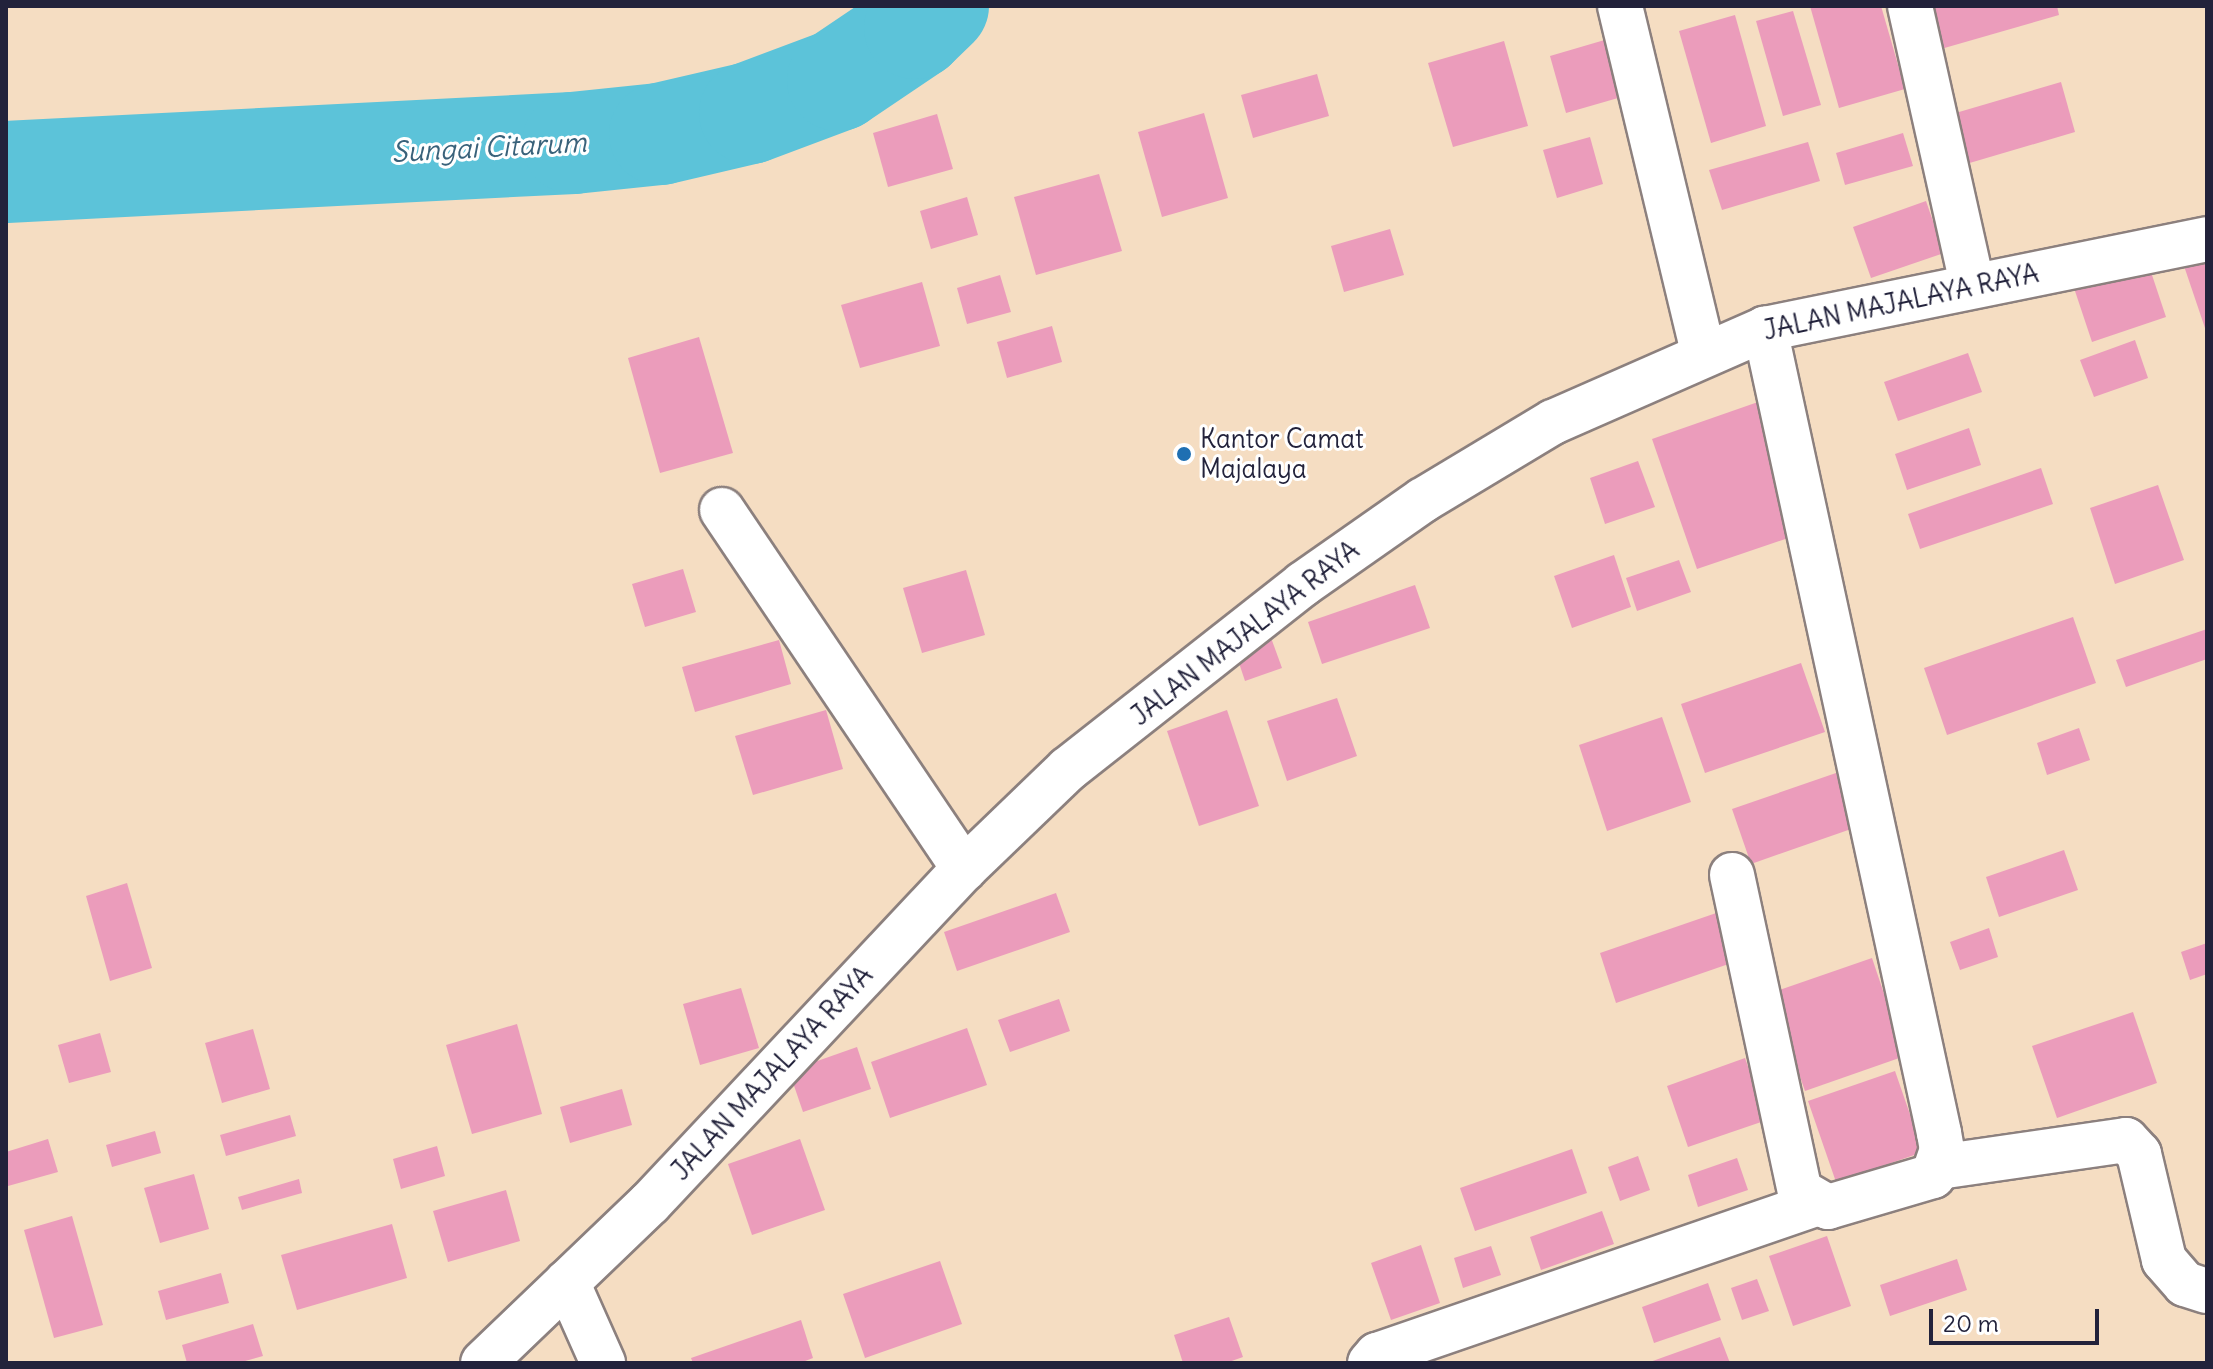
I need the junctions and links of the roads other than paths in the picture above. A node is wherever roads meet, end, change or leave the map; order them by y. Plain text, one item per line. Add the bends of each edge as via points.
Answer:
1 (1620, 6) edge
2 (1910, 6) edge
3 (2207, 239) edge
4 (1972, 284) junction
5 (1765, 329) junction
6 (1703, 353) junction
7 (722, 510) dead end
8 (964, 869) junction
9 (1732, 875) dead end
10 (1939, 1167) junction
11 (1816, 1204) junction
12 (567, 1282) junction
13 (2207, 1291) edge
14 (483, 1363) edge
15 (603, 1363) edge
16 (1370, 1363) edge

1 - 6 street
2 - 4 street
3 - 4 street, JALAN MAJALAYA RAYA
4 - 5 street, JALAN MAJALAYA RAYA
5 - 6 street, JALAN MAJALAYA RAYA
5 - 10 street via 1936,1119 1942,1150
6 - 8 street, JALAN MAJALAYA RAYA via 1553,422 1411,508 1303,584 1068,769
7 - 8 street
8 - 12 street, JALAN MAJALAYA RAYA via 650,1203
9 - 11 street via 1795,1179
10 - 11 street via 1920,1184 1828,1207
10 - 13 street via 2126,1140 2139,1154 2164,1260 2185,1284
11 - 16 street via 1377,1355
12 - 14 street, JALAN MAJALAYA RAYA
12 - 15 street

